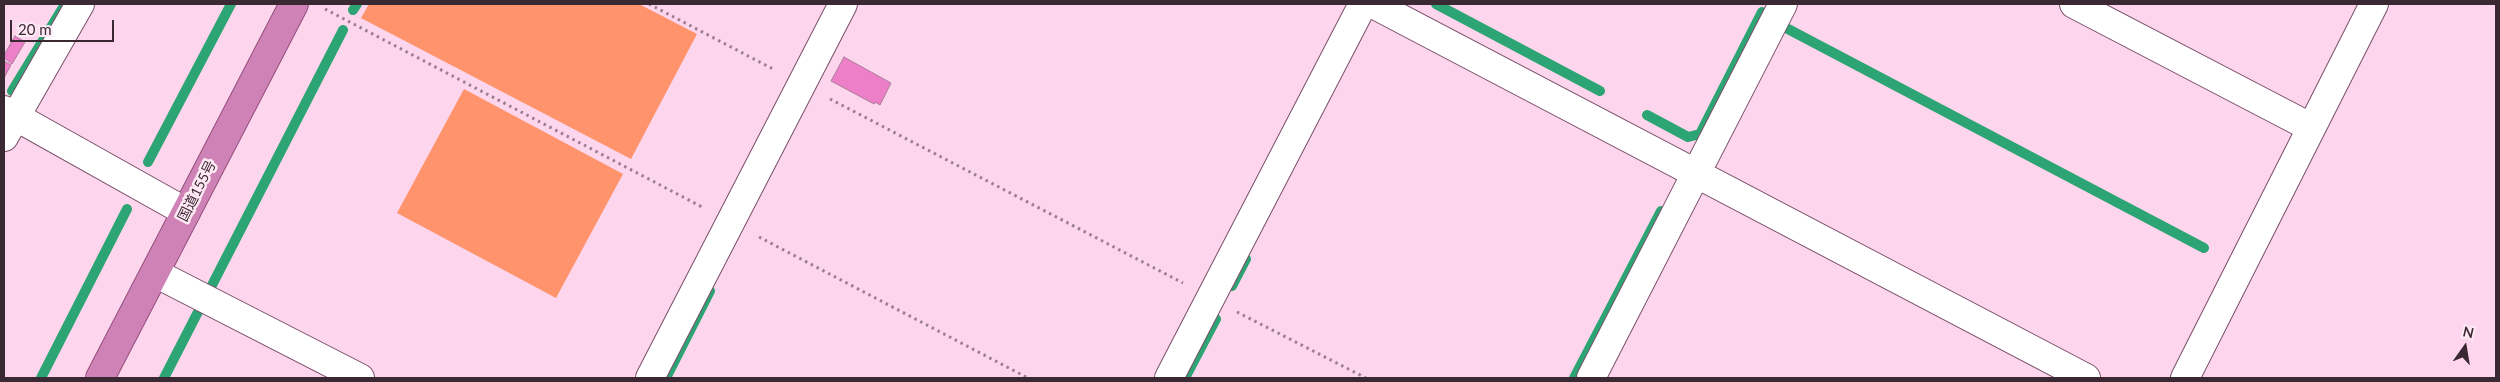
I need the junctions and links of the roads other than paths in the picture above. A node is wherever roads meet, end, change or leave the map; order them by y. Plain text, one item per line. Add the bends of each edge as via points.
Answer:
1 (80, 4) edge
2 (294, 4) edge
3 (843, 4) edge
4 (1363, 4) edge
5 (1373, 4) edge
6 (1783, 4) edge
7 (2074, 4) edge
8 (2374, 4) edge
9 (8, 121) edge
10 (2310, 127) junction
11 (1696, 174) junction
12 (186, 212) junction
13 (155, 273) junction
14 (100, 378) edge
15 (360, 378) edge
16 (650, 378) edge
17 (1169, 378) edge
18 (1591, 378) edge
19 (2086, 378) edge
20 (2185, 378) edge

1 - 9 street
2 - 12 highway, 国道155号
3 - 16 street
4 - 17 street
5 - 11 street
6 - 11 street
7 - 10 street
8 - 10 street
9 - 12 street
10 - 20 street
11 - 18 street
11 - 19 street
12 - 13 highway, 国道155号
13 - 14 highway, 国道155号
13 - 15 street

